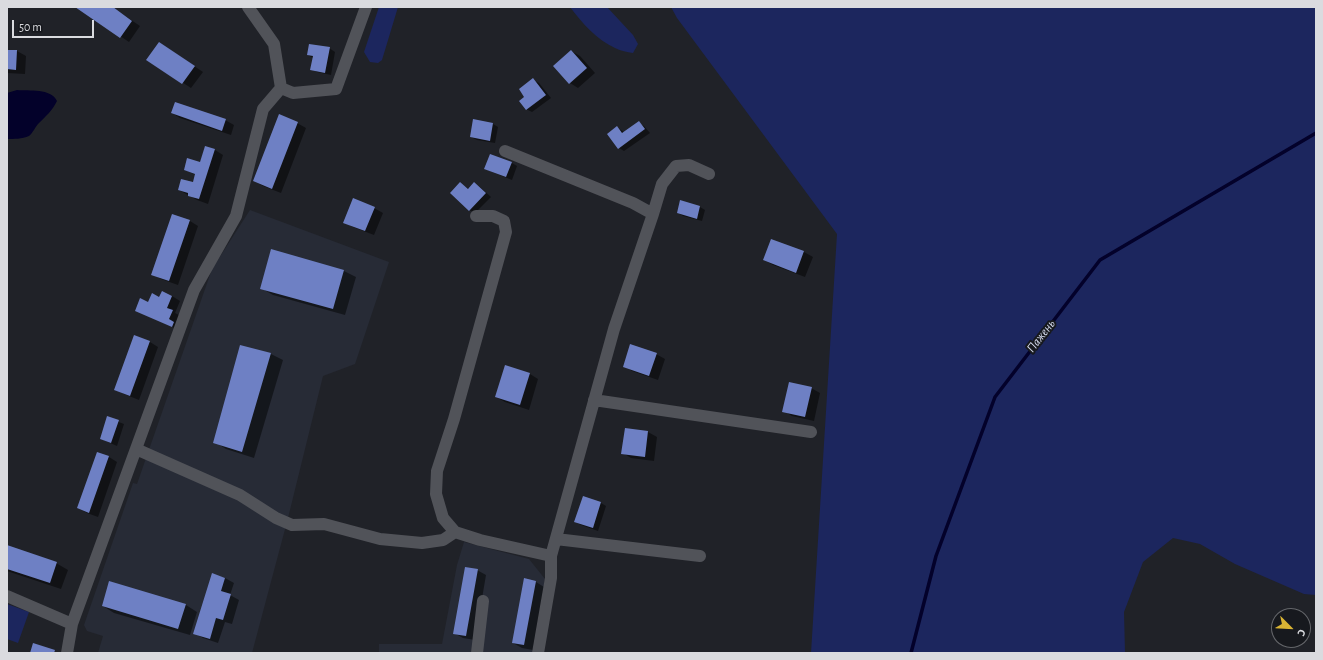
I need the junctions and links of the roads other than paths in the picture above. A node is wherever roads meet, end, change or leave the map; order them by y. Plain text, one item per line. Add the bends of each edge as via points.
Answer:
1 (248, 7) edge
2 (366, 7) edge
3 (281, 88) junction
4 (505, 151) dead end
5 (709, 174) dead end
6 (653, 214) junction
7 (476, 216) dead end
8 (594, 400) junction
9 (811, 432) dead end
10 (136, 449) junction
11 (455, 532) junction
12 (556, 539) junction
13 (551, 556) junction
14 (700, 556) dead end
15 (7, 596) edge
16 (483, 601) dead end
17 (72, 624) junction
18 (68, 653) edge
19 (477, 653) edge
20 (538, 653) edge

1 - 3 street via 274,44
2 - 3 street via 336,89 293,93
3 - 10 street via 263,109 236,216 194,290
4 - 6 street via 634,203
5 - 6 street via 688,165 676,166 662,184
6 - 8 street via 614,329
7 - 11 street via 493,216 504,221 506,232 437,471 436,494 442,518
8 - 9 street
8 - 12 street
10 - 11 street via 240,495 276,518 292,524 324,524 380,540 422,544 443,540
10 - 17 street
11 - 13 street
12 - 13 street
12 - 14 street
13 - 20 street via 551,578
15 - 17 street
16 - 19 street
17 - 18 street

